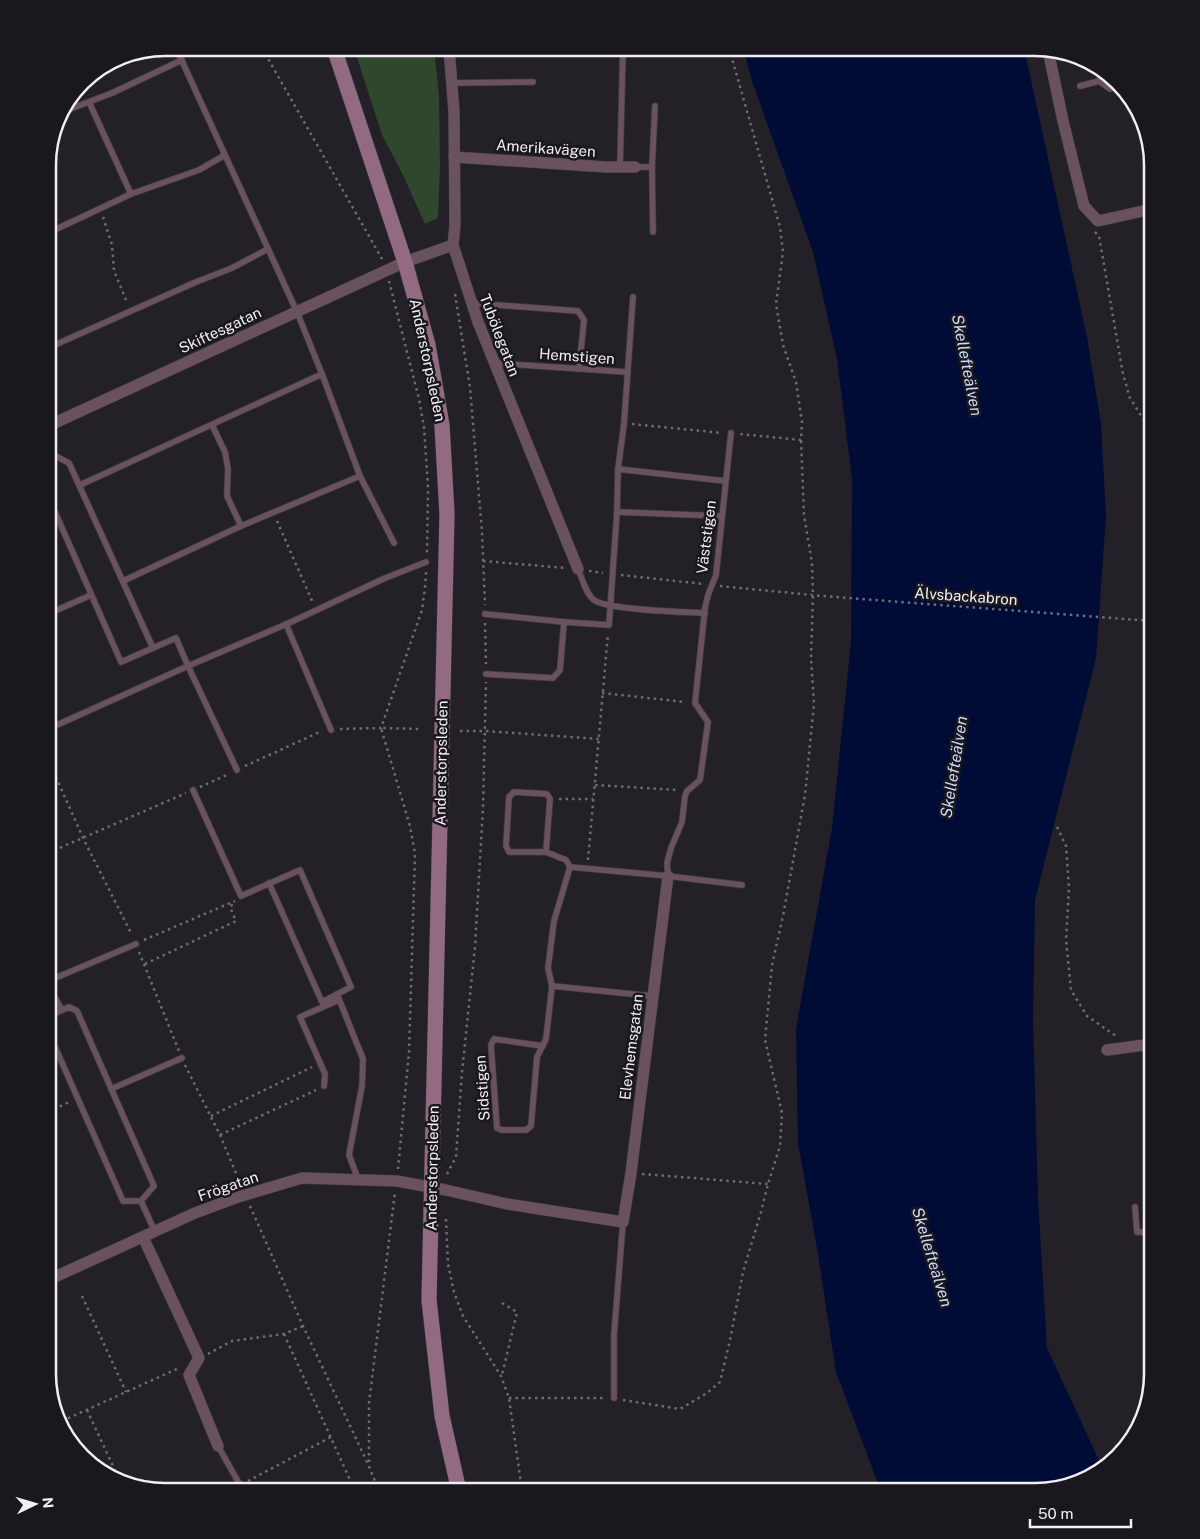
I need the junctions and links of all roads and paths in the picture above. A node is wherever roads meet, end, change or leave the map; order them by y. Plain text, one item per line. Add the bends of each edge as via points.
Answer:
1 (180, 56) edge
2 (267, 56) edge
3 (337, 56) edge
4 (450, 56) edge
5 (623, 56) edge
6 (731, 56) edge
7 (1050, 57) edge
8 (182, 60) junction
9 (533, 82) dead end
10 (452, 83) junction
11 (1080, 86) dead end
12 (1112, 88) edge
13 (89, 102) junction
14 (75, 106) edge
15 (655, 106) dead end
16 (225, 155) junction
17 (454, 157) junction
18 (620, 167) junction
19 (635, 167) joint
20 (652, 167) junction
21 (131, 194) junction
22 (100, 208) junction
23 (1144, 212) edge
24 (1096, 226) junction
25 (56, 229) edge
26 (653, 232) dead end
27 (453, 245) junction
28 (268, 249) junction
29 (405, 262) junction
30 (386, 271) junction
31 (454, 293) dead end
32 (633, 297) dead end
33 (471, 303) junction
34 (131, 311) junction
35 (297, 312) junction
36 (56, 344) edge
37 (494, 363) junction
38 (579, 369) junction
39 (627, 372) junction
40 (322, 374) junction
41 (1144, 420) edge
42 (56, 422) edge
43 (212, 424) junction
44 (624, 424) junction
45 (730, 433) junction
46 (801, 440) junction
47 (56, 457) edge
48 (618, 468) junction
49 (360, 476) junction
50 (726, 481) junction
51 (80, 485) junction
52 (273, 512) junction
53 (617, 512) junction
54 (721, 516) junction
55 (56, 518) edge
56 (241, 526) junction
57 (394, 543) dead end
58 (483, 561) junction
59 (426, 562) junction
60 (578, 569) junction
61 (612, 574) junction
62 (123, 581) junction
63 (712, 586) junction
64 (91, 595) junction
65 (813, 595) junction
66 (609, 606) junction
67 (56, 610) edge
68 (316, 610) junction
69 (705, 613) junction
70 (485, 614) junction
71 (1144, 621) edge
72 (564, 622) junction
73 (286, 624) junction
74 (608, 625) junction
75 (153, 648) junction
76 (188, 666) junction
77 (486, 674) junction
78 (602, 693) junction
79 (695, 703) junction
80 (56, 725) edge
81 (381, 728) junction
82 (420, 729) dead end
83 (331, 730) junction
84 (460, 731) dead end
85 (485, 731) junction
86 (599, 739) junction
87 (237, 770) junction
88 (56, 776) edge
89 (595, 785) junction
90 (193, 790) junction
91 (687, 791) junction
92 (550, 799) junction
93 (594, 799) junction
94 (1057, 827) dead end
95 (83, 838) junction
96 (56, 850) edge
97 (546, 852) junction
98 (570, 867) junction
99 (588, 870) junction
100 (668, 876) junction
101 (270, 883) junction
102 (742, 886) dead end
103 (136, 944) junction
104 (144, 964) junction
105 (56, 978) edge
106 (552, 986) junction
107 (652, 996) junction
108 (338, 997) junction
109 (56, 999) edge
110 (62, 1010) junction
111 (56, 1013) edge
112 (1144, 1045) edge
113 (543, 1046) junction
114 (1124, 1048) junction
115 (56, 1049) edge
116 (1107, 1050) dead end
117 (182, 1058) junction
118 (320, 1063) junction
119 (324, 1086) joint
120 (111, 1089) junction
121 (77, 1098) junction
122 (56, 1108) edge
123 (211, 1116) junction
124 (220, 1135) junction
125 (631, 1173) junction
126 (358, 1180) junction
127 (397, 1181) junction
128 (768, 1184) junction
129 (439, 1188) junction
130 (245, 1195) junction
131 (141, 1201) junction
132 (1135, 1207) dead end
133 (446, 1215) dead end
134 (623, 1222) junction
135 (155, 1232) junction
136 (1144, 1232) edge
137 (143, 1237) junction
138 (56, 1276) edge
139 (82, 1296) dead end
140 (502, 1303) dead end
141 (284, 1334) dead end
142 (502, 1376) junction
143 (126, 1392) dead end
144 (509, 1398) junction
145 (614, 1398) junction
146 (87, 1410) dead end
147 (331, 1437) junction
148 (218, 1446) joint
149 (368, 1464) junction
150 (115, 1470) edge
151 (239, 1483) edge
152 (244, 1483) edge
153 (351, 1483) edge
154 (375, 1483) edge
155 (456, 1483) edge
156 (521, 1483) edge

1 - 8 lane
2 - 30 path via 381,256
3 - 29 main road, Anderstorpsleden
4 - 10 street, Tubölegatan
5 - 18 lane
6 - 46 path via 780,227 783,252 776,304 783,345 796,382
7 - 24 street via 1084,206
8 - 13 lane
8 - 16 lane
9 - 10 lane
10 - 17 street, Tubölegatan
11 - 12 lane via 1098,82
13 - 14 lane
13 - 21 lane
15 - 20 lane
16 - 21 lane via 199,170
16 - 28 lane
17 - 18 street, Amerikavägen
17 - 27 street, Tubölegatan
18 - 19 street, Amerikavägen
19 - 20 lane
20 - 26 lane
21 - 22 lane
22 - 25 lane
22 - 34 path via 112,245 114,271
23 - 24 street
24 - 41 path via 1123,374 1130,398
27 - 29 street, Skiftesgatan
27 - 33 street, Tubölegatan
28 - 34 lane
28 - 35 lane
29 - 30 street, Skiftesgatan
29 - 129 main road, Anderstorpsleden via 428,345 442,425 447,514
30 - 35 street, Skiftesgatan
30 - 59 path via 424,427 428,487
31 - 58 path via 470,387
32 - 39 lane
33 - 37 street, Tubölegatan
33 - 38 lane via 578,311 584,320
34 - 36 lane
35 - 40 lane
35 - 42 street, Skiftesgatan
37 - 38 lane, Hemstigen
37 - 60 street, Tubölegatan
38 - 39 lane, Hemstigen
39 - 44 lane
40 - 43 lane
40 - 49 lane
43 - 51 lane
43 - 56 lane via 225,452 227,496
44 - 45 path
44 - 48 lane
45 - 46 path
45 - 50 lane, Väststigen
46 - 65 path via 804,515 812,563
47 - 51 lane via 69,463
48 - 50 lane, Väststigen
48 - 53 lane
49 - 52 lane
49 - 57 lane
50 - 54 lane, Väststigen
51 - 62 lane
52 - 56 lane
52 - 68 path
53 - 54 lane
53 - 61 lane
54 - 63 lane, Väststigen via 716,575
55 - 64 lane
56 - 62 lane
58 - 60 path, Älvsbackabron
58 - 70 path
59 - 68 lane
59 - 81 path via 422,610
60 - 61 path, Älvsbackabron
60 - 66 lane, Tubölegatan via 594,600
61 - 63 path, Älvsbackabron
61 - 66 lane
62 - 75 lane
63 - 65 path, Älvsbackabron
63 - 69 lane, Väststigen
64 - 67 lane
64 - 75 lane via 121,662
65 - 71 path, Älvsbackabron
65 - 128 path via 811,657 814,704 805,795 772,965 765,1040 782,1113 780,1146
66 - 69 lane
66 - 74 lane
68 - 73 lane
69 - 79 lane, Väststigen
70 - 72 lane
70 - 77 path
72 - 74 lane
72 - 77 lane via 560,670 553,678
73 - 76 lane
73 - 83 lane
74 - 78 path
75 - 76 lane via 176,638
76 - 80 lane
76 - 87 lane
77 - 85 path
78 - 79 path
78 - 86 path
79 - 91 lane via 708,722 700,780
81 - 82 path
81 - 83 path
81 - 127 path via 415,854 410,1052
83 - 87 path via 324,730
84 - 85 path
85 - 86 path
85 - 129 path via 484,808 475,947 456,1157
86 - 89 path
87 - 90 path
88 - 95 path
89 - 91 path
89 - 93 path
90 - 95 path
90 - 101 lane via 241,896
91 - 100 lane via 682,822 667,863
92 - 93 path
92 - 97 lane
92 - 97 lane via 548,794 514,792 509,797 506,846 510,852
93 - 99 path
94 - 114 path via 1066,846 1069,888 1066,940 1071,990 1087,1016 1117,1036
95 - 96 path
95 - 103 path
97 - 98 lane via 566,860
98 - 99 lane
98 - 106 lane, Sidstigen via 554,922 548,968
99 - 100 lane
100 - 102 lane
100 - 107 street, Elevhemsgatan
101 - 108 lane via 322,1002
101 - 108 lane via 300,870 351,987
103 - 104 path
103 - 104 path via 236,900 230,907 236,921
103 - 105 lane
104 - 117 path
106 - 107 lane
106 - 113 lane, Sidstigen
107 - 125 street, Elevhemsgatan
108 - 118 lane via 300,1017
108 - 126 lane via 363,1059 362,1086 349,1155
109 - 110 lane
110 - 111 lane
110 - 120 lane via 69,1007 77,1011
112 - 114 street
113 - 113 lane, Sidstigen via 537,1057 531,1126 526,1130 497,1128 491,1045 494,1039
114 - 116 street
115 - 121 lane
117 - 120 lane
117 - 123 path
118 - 119 lane via 325,1074
118 - 123 path
119 - 124 path
120 - 131 lane via 154,1186
121 - 122 path
121 - 131 lane via 123,1201
123 - 124 path
124 - 130 path
125 - 128 path
125 - 134 street, Elevhemsgatan
126 - 127 street, Frögatan
126 - 130 street, Frögatan via 302,1178
127 - 129 street, Frögatan
127 - 149 path via 369,1403
128 - 145 path via 743,1272 720,1382 680,1409
129 - 134 street via 507,1204
129 - 155 main road, Anderstorpsleden via 429,1300 442,1416
130 - 135 street, Frögatan
130 - 149 path
131 - 135 lane
132 - 136 lane via 1137,1232
133 - 142 path via 448,1264 454,1292 463,1316
134 - 145 lane, Elevhemsgatan via 614,1334
135 - 137 street, Frögatan
137 - 138 street, Frögatan
137 - 148 street via 199,1358 189,1375
139 - 143 path
140 - 142 path via 517,1312
141 - 147 path
142 - 144 path
144 - 145 path
144 - 156 path
146 - 150 path
147 - 152 path
147 - 153 path
148 - 151 lane
149 - 154 path

